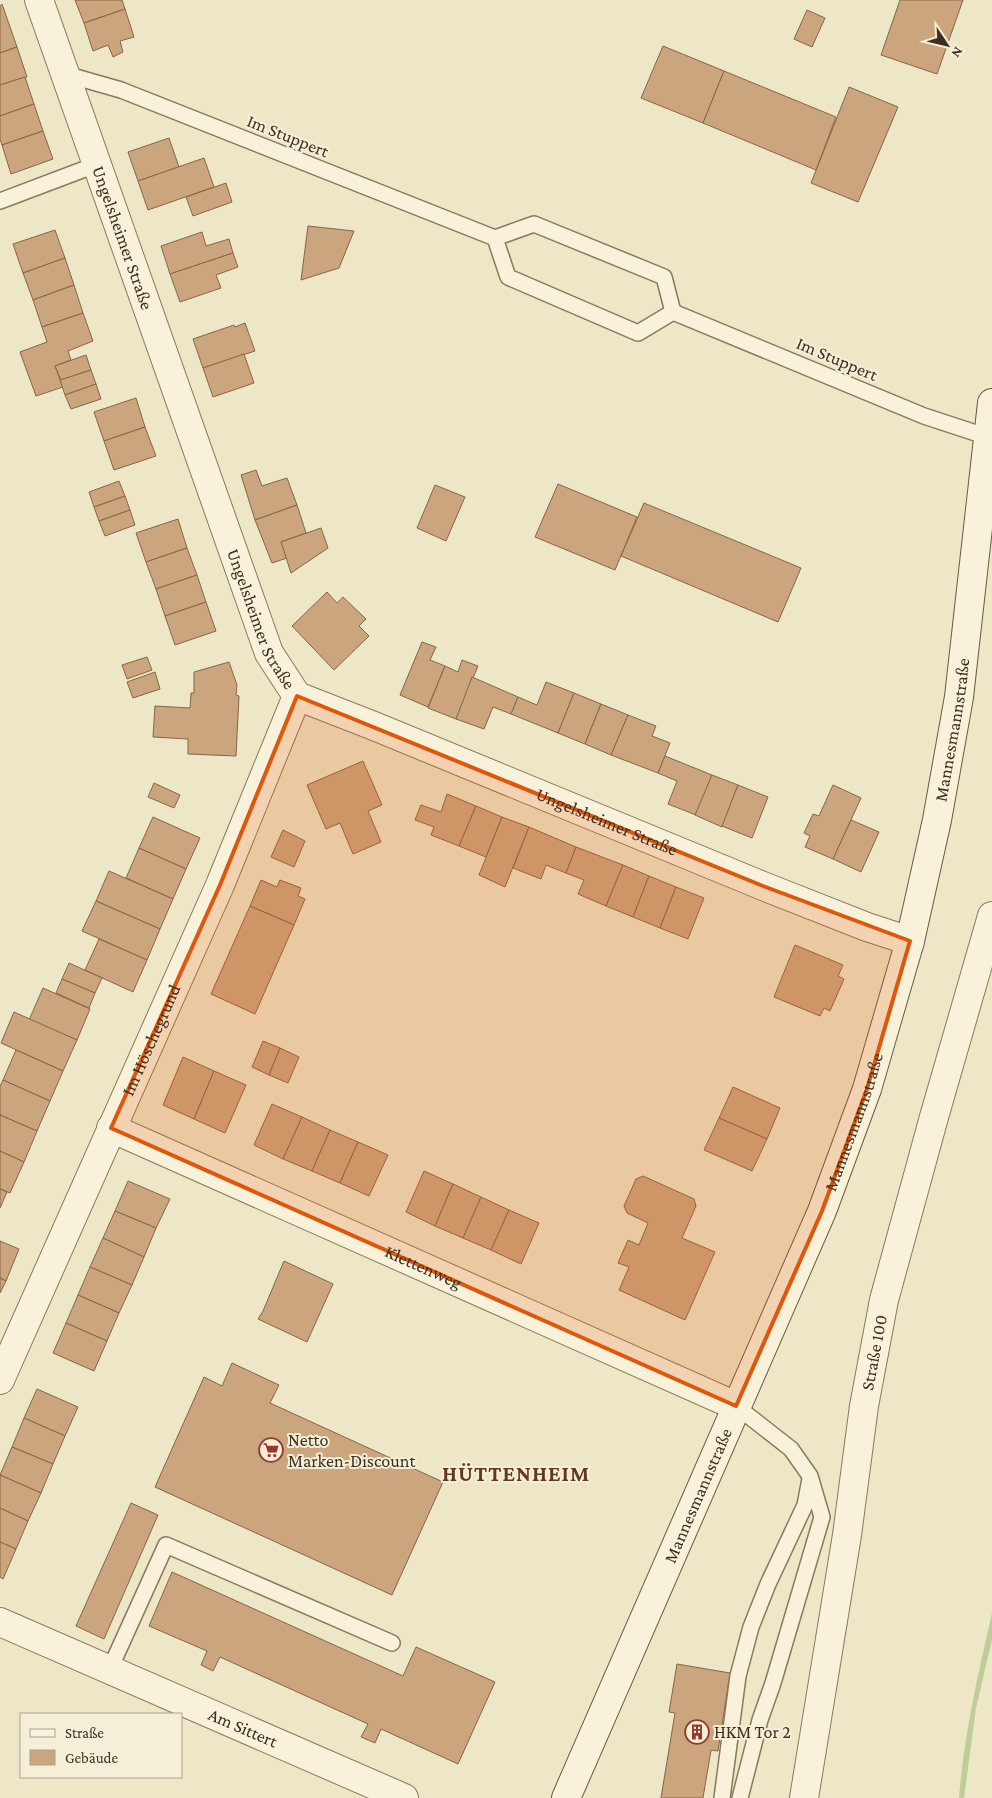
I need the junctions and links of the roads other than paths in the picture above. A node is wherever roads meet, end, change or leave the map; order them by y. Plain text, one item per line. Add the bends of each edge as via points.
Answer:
1 (39, 0) edge
2 (65, 74) junction
3 (98, 164) junction
4 (0, 200) edge
5 (495, 238) junction
6 (673, 312) junction
7 (992, 403) edge
8 (988, 437) junction
9 (297, 696) junction
10 (992, 916) edge
11 (910, 941) junction
12 (111, 1128) junction
13 (0, 1380) edge
14 (736, 1406) junction
15 (810, 1476) junction
16 (0, 1622) edge
17 (392, 1643) dead end
18 (109, 1671) junction
19 (404, 1798) edge
20 (566, 1798) edge
21 (722, 1798) edge
22 (740, 1798) edge
23 (804, 1798) edge

1 - 2 street, Ungelsheimer Straße
2 - 3 street, Ungelsheimer Straße
2 - 5 lane, Im Stuppert via 120,90
3 - 4 lane
3 - 9 street, Ungelsheimer Straße via 269,653
5 - 6 lane via 534,224 664,277
5 - 6 lane via 508,277 638,333
6 - 8 lane, Im Stuppert via 924,416
7 - 8 street, Mannesmannstraße
8 - 11 street, Mannesmannstraße via 959,697 937,820
9 - 11 street, Ungelsheimer Straße via 763,886
9 - 12 street, Im Höschegrund via 220,885
10 - 23 street, Straße 100 via 884,1300 864,1406 847,1535
11 - 14 street, Mannesmannstraße via 868,1089 822,1210
12 - 13 street, Im Höschegrund
12 - 14 street, Klettenweg
14 - 15 lane via 791,1449
14 - 20 street, Mannesmannstraße
15 - 21 lane via 805,1506 768,1584 738,1676
15 - 22 lane via 822,1517 760,1720
16 - 18 street, Am Sittert
17 - 18 lane via 166,1545
18 - 19 street, Am Sittert

